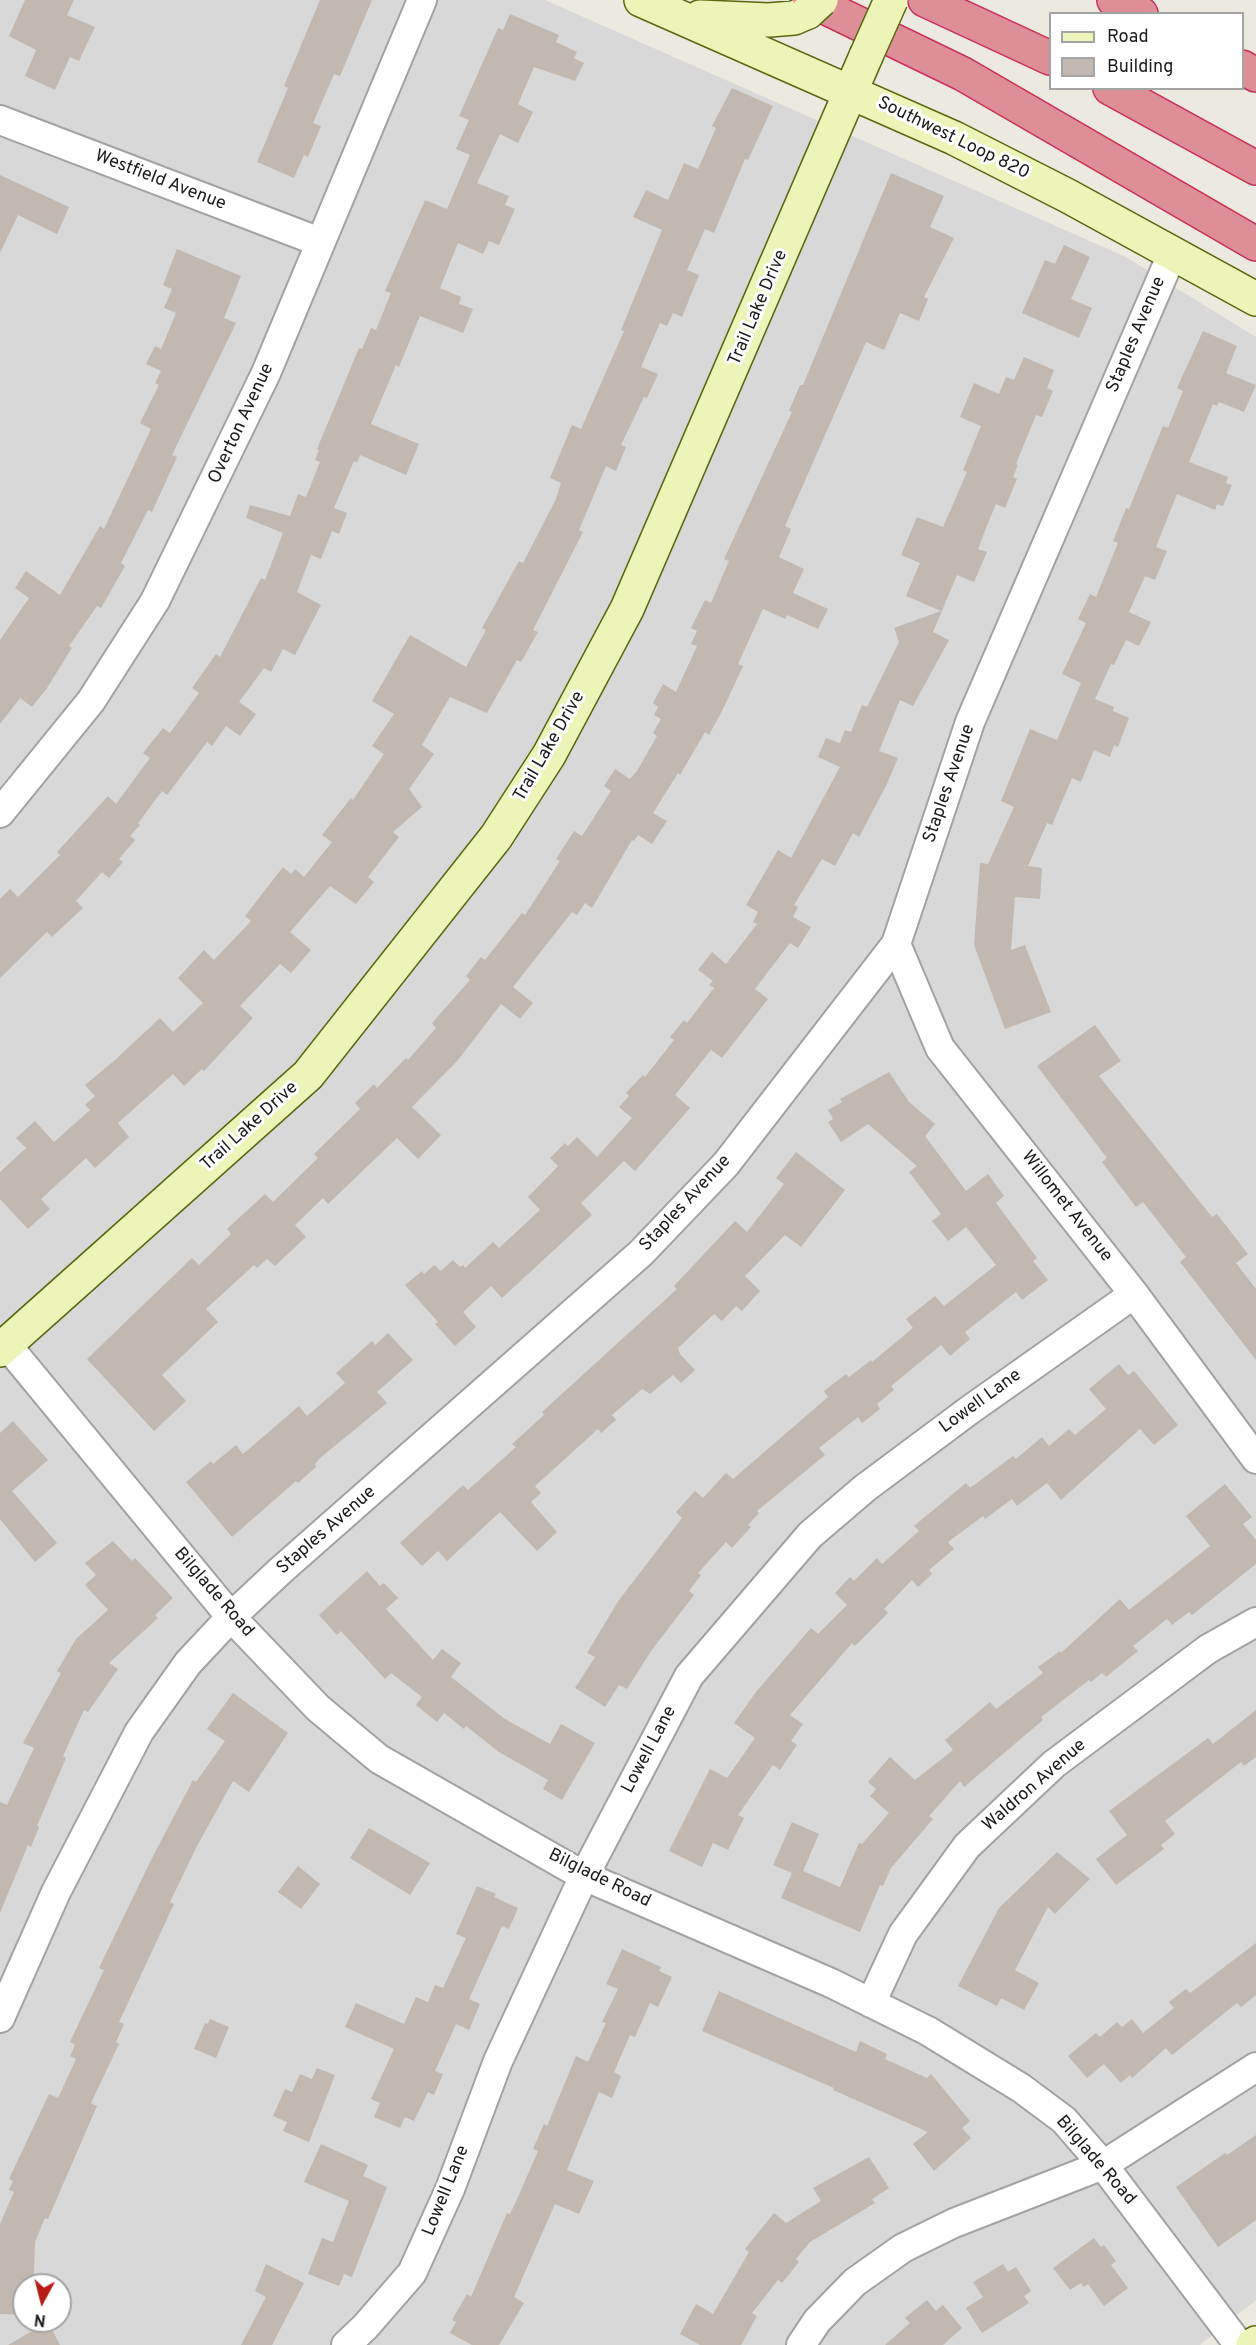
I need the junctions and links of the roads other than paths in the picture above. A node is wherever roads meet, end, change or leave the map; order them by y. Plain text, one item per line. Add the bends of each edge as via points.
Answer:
1 (422, 0) edge
2 (641, 0) edge
3 (891, 0) edge
4 (926, 0) edge
5 (1114, 0) edge
6 (813, 4) edge
7 (1137, 12) edge
8 (675, 15) junction
9 (1049, 58) edge
10 (1114, 90) edge
11 (850, 91) junction
12 (0, 120) edge
13 (1256, 168) edge
14 (320, 242) junction
15 (1256, 243) edge
16 (1173, 252) junction
17 (1256, 299) edge
18 (0, 813) edge
19 (896, 944) junction
20 (1134, 1294) junction
21 (3, 1347) edge
22 (1256, 1459) edge
23 (231, 1617) junction
24 (1256, 1622) edge
25 (584, 1876) junction
26 (871, 2003) junction
27 (0, 2018) edge
28 (1256, 2067) edge
29 (1103, 2165) junction
30 (346, 2345) edge
31 (801, 2345) edge
32 (1239, 2345) edge

1 - 14 street, Overton Avenue
2 - 8 street, Southwest Loop 820
3 - 11 street, Trail Lake Drive, bridge
4 - 9 highway
5 - 7 highway
6 - 8 street via 794,18 769,20
6 - 15 highway via 963,74
8 - 11 street, Southwest Loop 820
10 - 13 highway
11 - 16 street, Southwest Loop 820 via 986,154
11 - 21 street, Trail Lake Drive via 627,609 549,755 496,837 308,1075
12 - 14 street, Westfield Avenue
14 - 18 street, Overton Avenue via 266,373 155,601 91,701
16 - 17 street, Southwest Loop 820
16 - 19 street, Staples Avenue via 970,722
19 - 20 street, Willomet Avenue via 940,1048
19 - 23 street, Staples Avenue via 726,1164 641,1253
20 - 22 street, Willomet Avenue
20 - 25 street, Lowell Lane via 970,1409 810,1535 689,1676
21 - 23 street, Bilglade Road
23 - 25 street, Bilglade Road via 318,1708 379,1759
23 - 27 street, Staples Avenue via 188,1663 139,1732 56,1892
24 - 26 street, Waldron Avenue via 1208,1649 1054,1764 967,1846 903,1934
25 - 26 street, Bilglade Road
25 - 30 street, Lowell Lane via 498,2061 450,2189 412,2273
26 - 29 street, Bilglade Road via 928,2031 1021,2088 1064,2121
28 - 29 street
29 - 31 street via 954,2223 903,2248 855,2282 817,2321
29 - 32 street, Bilglade Road

